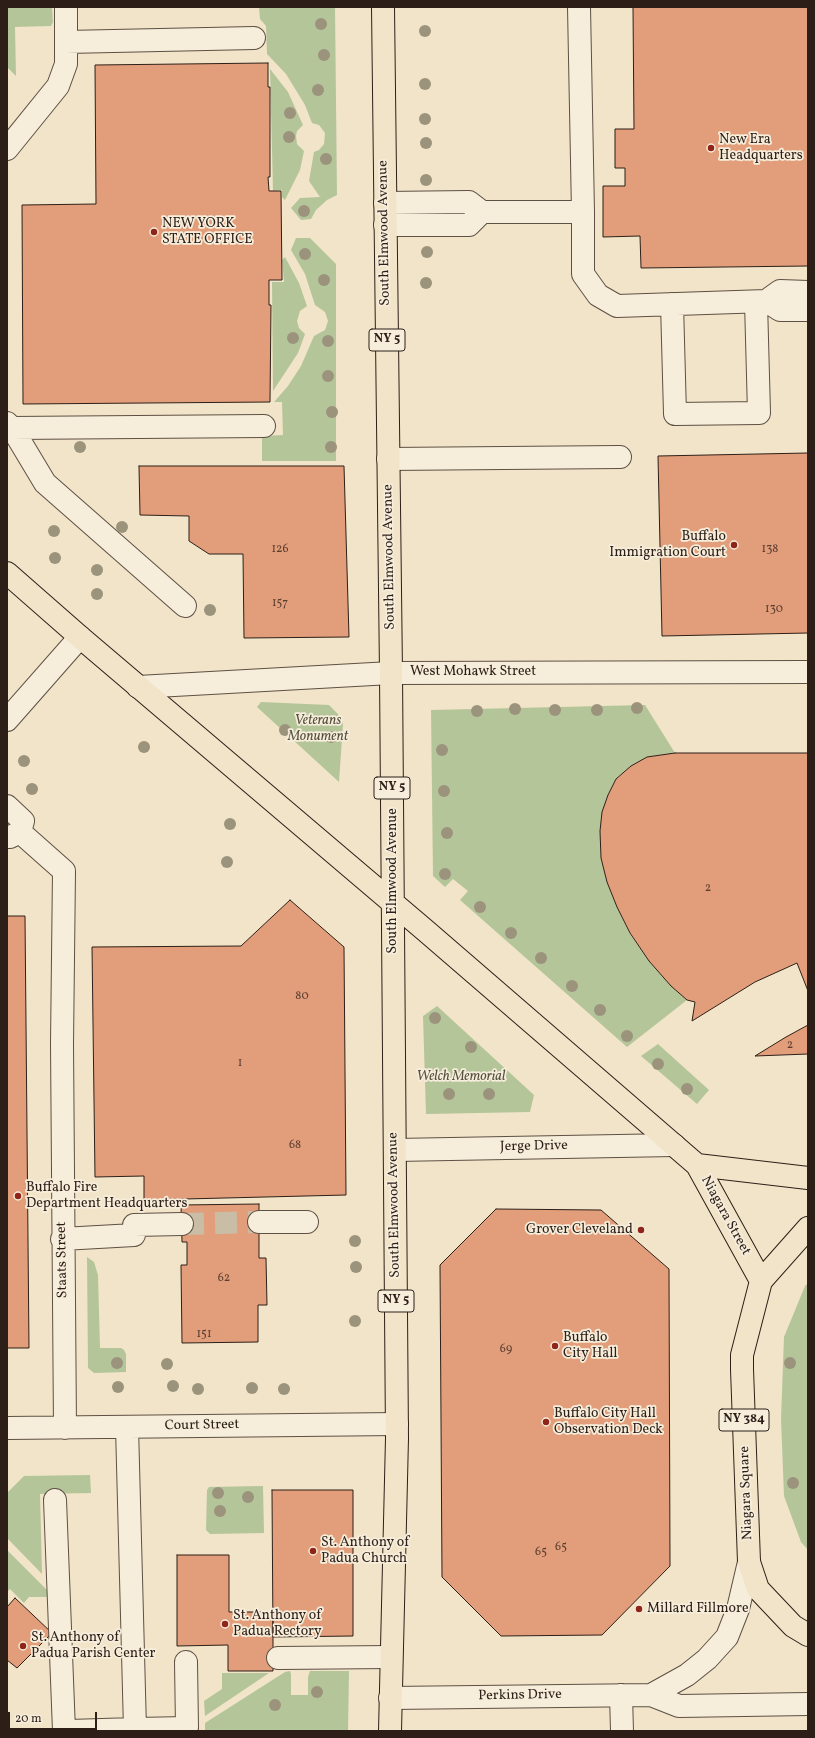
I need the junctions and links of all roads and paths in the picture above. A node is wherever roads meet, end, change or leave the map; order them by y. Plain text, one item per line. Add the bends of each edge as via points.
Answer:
1 (66, 7) edge
2 (383, 7) edge
3 (579, 7) edge
4 (254, 38) dead end
5 (66, 42) junction
6 (7, 149) edge
7 (385, 203) junction
8 (482, 212) junction
9 (583, 212) junction
10 (385, 225) junction
11 (808, 292) edge
12 (761, 301) junction
13 (672, 304) junction
14 (808, 310) edge
15 (10, 425) edge
16 (264, 426) dead end
17 (620, 457) dead end
18 (388, 459) junction
19 (7, 573) edge
20 (184, 606) dead end
21 (80, 637) junction
22 (808, 672) edge
23 (391, 673) junction
24 (138, 687) junction
25 (7, 720) edge
26 (7, 806) edge
27 (14, 836) edge
28 (393, 904) junction
29 (674, 1145) junction
30 (395, 1150) junction
31 (697, 1165) junction
32 (808, 1178) edge
33 (259, 1222) tunnel mouth
34 (307, 1222) dead end
35 (182, 1224) tunnel mouth
36 (808, 1228) edge
37 (62, 1238) junction
38 (761, 1280) junction
39 (397, 1424) junction
40 (127, 1427) junction
41 (7, 1428) edge
42 (65, 1428) junction
43 (55, 1500) dead end
44 (749, 1562) junction
45 (808, 1635) edge
46 (391, 1657) junction
47 (278, 1658) dead end
48 (186, 1662) dead end
49 (621, 1695) junction
50 (651, 1695) junction
51 (390, 1698) junction
52 (808, 1704) edge
53 (135, 1729) junction
54 (64, 1731) edge
55 (69, 1731) edge
56 (390, 1731) edge
57 (622, 1731) edge

1 - 5 street
2 - 7 main road, South Elmwood Avenue / NY 5
3 - 9 street
4 - 5 street
5 - 6 street via 66,64 58,86
7 - 8 street via 469,202
7 - 10 main road, South Elmwood Avenue / NY 5
8 - 9 street
8 - 10 street via 469,225
9 - 13 street via 583,274 598,295 617,306
10 - 18 main road, South Elmwood Avenue / NY 5
11 - 12 street via 780,291
12 - 13 street
12 - 13 street via 759,413 675,414
12 - 14 street via 780,310
15 - 16 street
15 - 20 street via 45,483
17 - 18 street
18 - 23 main road, South Elmwood Avenue / NY 5
19 - 21 main road
21 - 24 main road
21 - 25 street
22 - 23 street, West Mohawk Street
23 - 24 street, West Mohawk Street
23 - 28 main road, South Elmwood Avenue / NY 5
24 - 28 main road
26 - 27 street via 23,821
27 - 37 street, Staats Street via 64,871
28 - 29 main road
28 - 30 main road, South Elmwood Avenue / NY 5
29 - 30 street, Jerge Drive
29 - 31 main road
30 - 39 main road, South Elmwood Avenue / NY 5
31 - 32 main road, Niagara Street
31 - 38 main road, Niagara Street
33 - 34 street
35 - 37 street
36 - 38 main road, Niagara Square / NY 384
37 - 42 street, Staats Street
38 - 44 main road, Niagara Square / NY 384 via 742,1355
39 - 40 street, Court Street
39 - 46 main road, South Elmwood Avenue / NY 5
40 - 42 street, Court Street
40 - 53 street
41 - 42 street, Court Street
43 - 54 street
44 - 45 main road, Niagara Square / NY 384 via 758,1589 794,1626
44 - 50 street, Perkins Drive via 738,1610 727,1637 707,1659 687,1675
46 - 47 street
46 - 51 main road, South Elmwood Avenue / NY 5
48 - 53 street via 188,1728
49 - 50 street, Perkins Drive
49 - 51 street, Perkins Drive
49 - 57 street
50 - 52 street, Perkins Drive via 679,1706
51 - 56 main road, South Elmwood Avenue / NY 5
53 - 55 street

